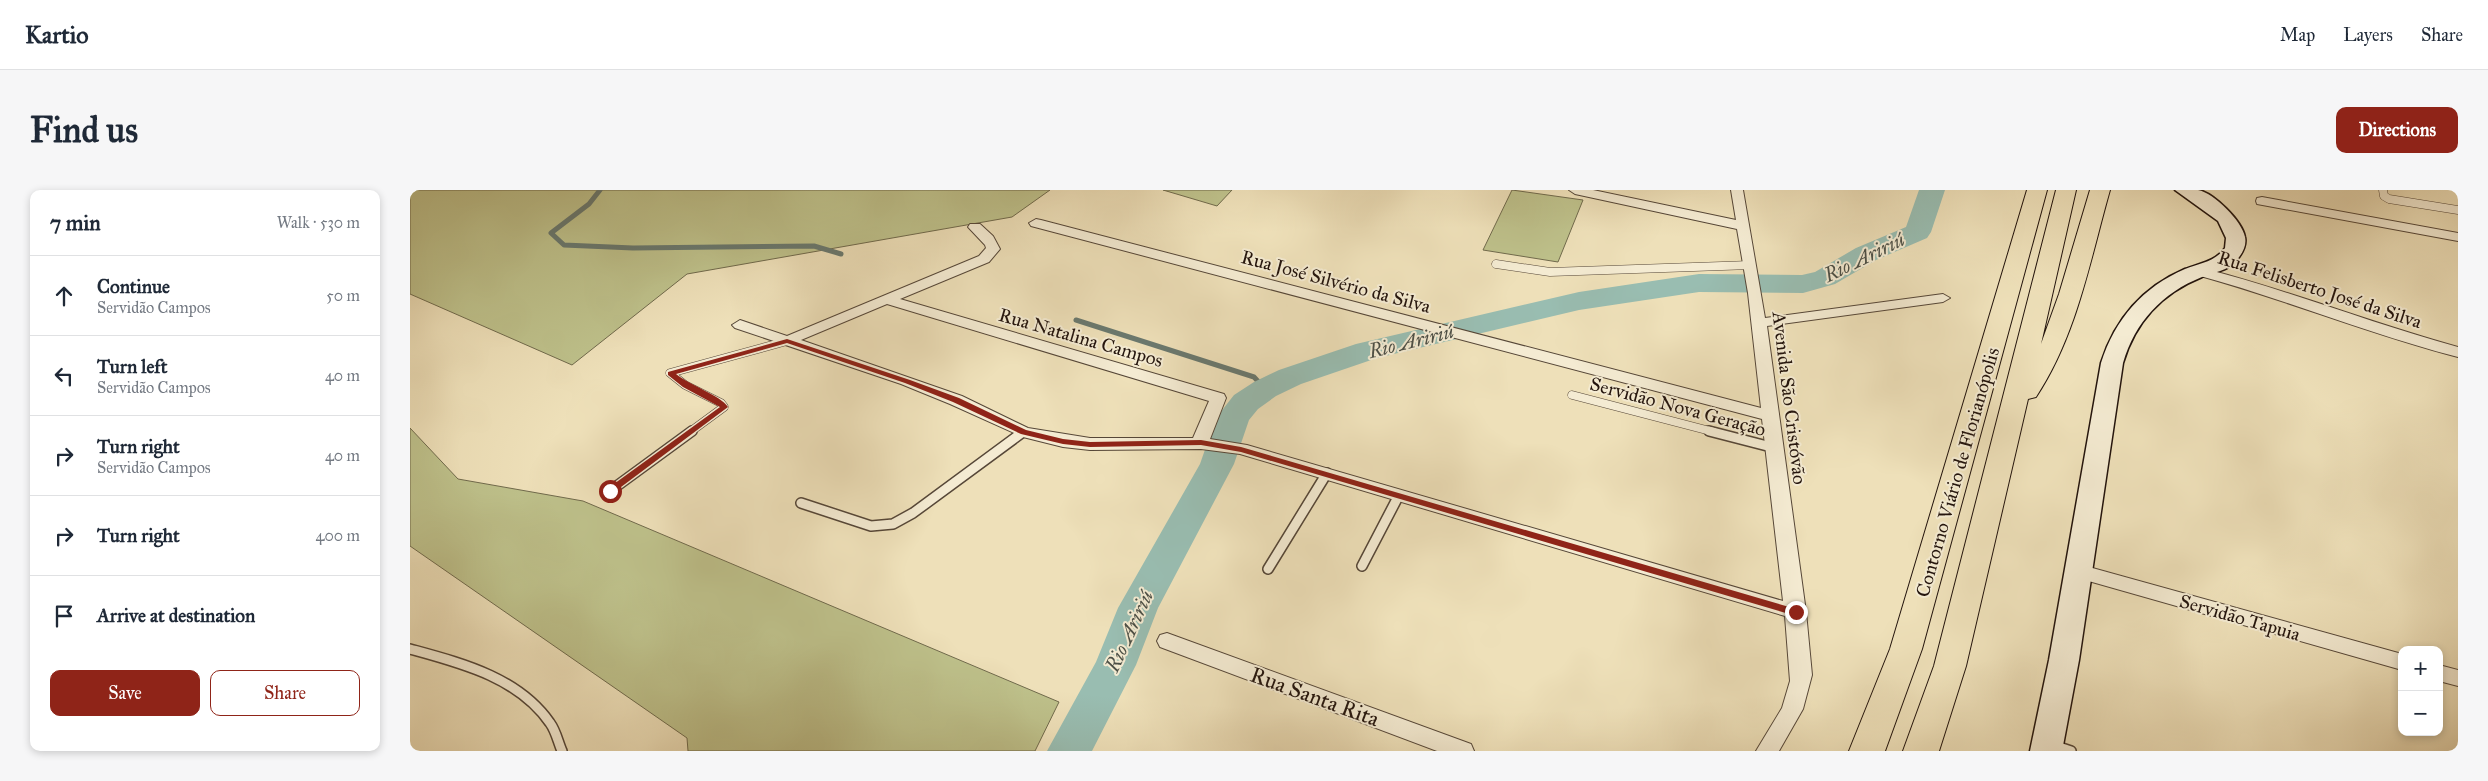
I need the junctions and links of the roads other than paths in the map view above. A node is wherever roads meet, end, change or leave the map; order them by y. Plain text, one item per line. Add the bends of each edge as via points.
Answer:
1 (1575, 190) edge
2 (1737, 190) edge
3 (2025, 190) edge
4 (2037, 190) edge
5 (2066, 190) edge
6 (2100, 190) edge
7 (2383, 190) edge
8 (2186, 191) edge
9 (2262, 201) dead end
10 (2458, 210) edge
11 (1036, 223) dead end
12 (1744, 226) junction
13 (975, 227) dead end
14 (2458, 237) edge
15 (2022, 242) junction
16 (1496, 264) dead end
17 (1752, 269) junction
18 (2198, 271) junction
19 (1943, 298) dead end
20 (888, 300) junction
21 (1759, 323) junction
22 (740, 325) dead end
23 (787, 341) junction
24 (2458, 352) edge
25 (1572, 395) dead end
26 (2013, 410) junction
27 (1771, 416) junction
28 (1023, 432) junction
29 (1207, 443) junction
30 (1775, 448) junction
31 (1327, 473) junction
32 (610, 491) dead end
33 (1399, 495) junction
34 (801, 503) dead end
35 (1362, 566) dead end
36 (1268, 569) dead end
37 (2078, 571) junction
38 (1796, 612) junction
39 (1167, 641) dead end
40 (410, 649) edge
41 (2398, 661) edge
42 (2443, 674) edge
43 (2458, 678) edge
44 (2046, 747) edge
45 (562, 751) edge
46 (1464, 751) edge
47 (1767, 751) edge
48 (1867, 751) edge
49 (1921, 751) edge
50 (2071, 751) edge

1 - 12 street
2 - 12 street, Avenida São Cristóvão
3 - 15 highway
4 - 15 highway, Contorno Viário de Florianópolis
5 - 26 highway, Contorno Viário de Florianópolis
6 - 26 highway via 2058,329 2031,384
7 - 10 lane via 2384,196 2390,199
8 - 18 main road via 2211,205 2226,219 2232,226 2236,241 2227,259
9 - 14 street
11 - 27 street, Rua José Silvério da Silva
12 - 17 street, Avenida São Cristóvão
13 - 20 street via 992,246 993,250 984,260
15 - 48 highway, Contorno Viário de Florianópolis via 1909,640
16 - 17 lane via 1550,272
17 - 21 street, Avenida São Cristóvão
18 - 24 street, Rua Felisberto José da Silva
18 - 37 main road via 2149,300 2136,312 2120,337 2112,362
19 - 21 street
20 - 23 street
20 - 29 street, Rua Natalina Campos via 1218,398 1206,425
21 - 27 street, Avenida São Cristóvão
22 - 23 street
23 - 28 street via 940,394
23 - 32 lane via 670,373 685,386 724,407
25 - 30 lane, Servidão Nova Geração
26 - 49 highway, Contorno Viário de Florianópolis via 1950,666
27 - 30 street, Avenida São Cristóvão
28 - 29 street via 1090,444
28 - 34 lane via 913,513 893,524 872,526
29 - 31 street
30 - 38 street, Avenida São Cristóvão
31 - 33 street
31 - 36 lane
33 - 35 lane
33 - 38 street
37 - 41 street, Servidão Tapuia
37 - 44 main road
38 - 47 street, Avenida São Cristóvão via 1801,680 1791,709
39 - 46 street, Rua Santa Rita
40 - 45 lane via 469,665 526,695 552,724
42 - 43 street
44 - 50 lane

